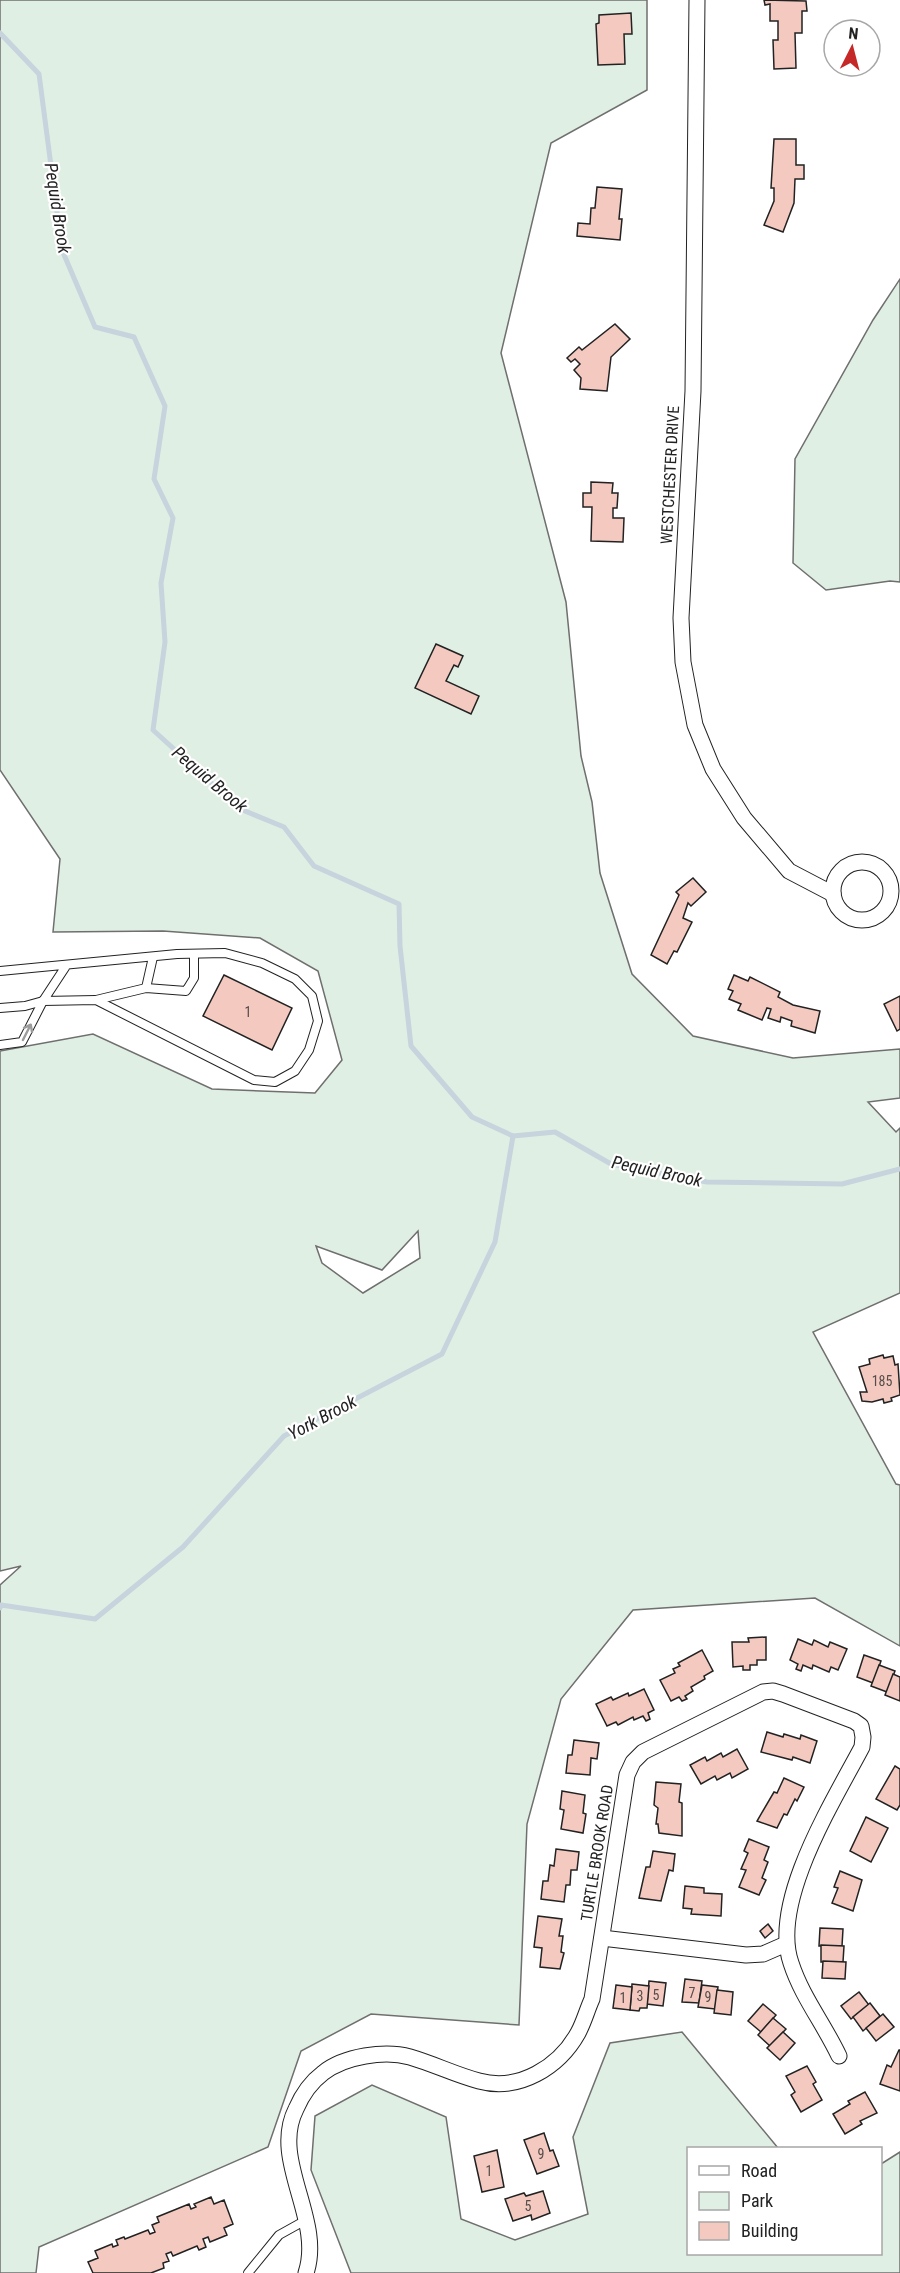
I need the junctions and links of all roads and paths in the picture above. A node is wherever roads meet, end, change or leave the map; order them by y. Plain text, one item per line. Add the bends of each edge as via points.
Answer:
1 (697, 0) edge
2 (833, 894) dead end
3 (194, 954) junction
4 (153, 957) junction
5 (66, 966) junction
6 (0, 971) edge
7 (146, 988) junction
8 (96, 1000) junction
9 (43, 1001) junction
10 (0, 1008) edge
11 (0, 1045) edge
12 (602, 1938) junction
13 (786, 1944) junction
14 (839, 2056) dead end
15 (307, 2220) junction
16 (248, 2273) edge
17 (306, 2273) edge

1 - 2 street, WESTCHESTER DRIVE via 693,391 681,618 683,662 695,725 713,769 744,818 789,871
3 - 4 lane
3 - 7 lane via 194,978 186,991
3 - 8 lane via 225,953 262,963 295,979 312,996 318,1021 309,1050 296,1071 275,1082 254,1080
4 - 5 lane
4 - 7 lane
5 - 6 lane
5 - 9 lane
7 - 8 lane
8 - 9 lane
9 - 10 lane
11 -> 9 lane via 22,1042
12 - 13 street via 746,1955 763,1954
12 - 13 street, TURTLE BROOK ROAD via 627,1775 633,1762 643,1752 763,1692 773,1691 854,1721 861,1726 863,1737 796,1882
12 - 15 street, TURTLE BROOK ROAD via 592,1999 578,2033 552,2065 535,2075 516,2081 481,2082 409,2057 387,2054 347,2061 324,2072 308,2087 294,2111 290,2131 295,2183
13 - 14 street, TURTLE BROOK ROAD via 806,2000
15 - 16 lane via 279,2235
15 - 17 street, TURTLE BROOK ROAD via 310,2262

